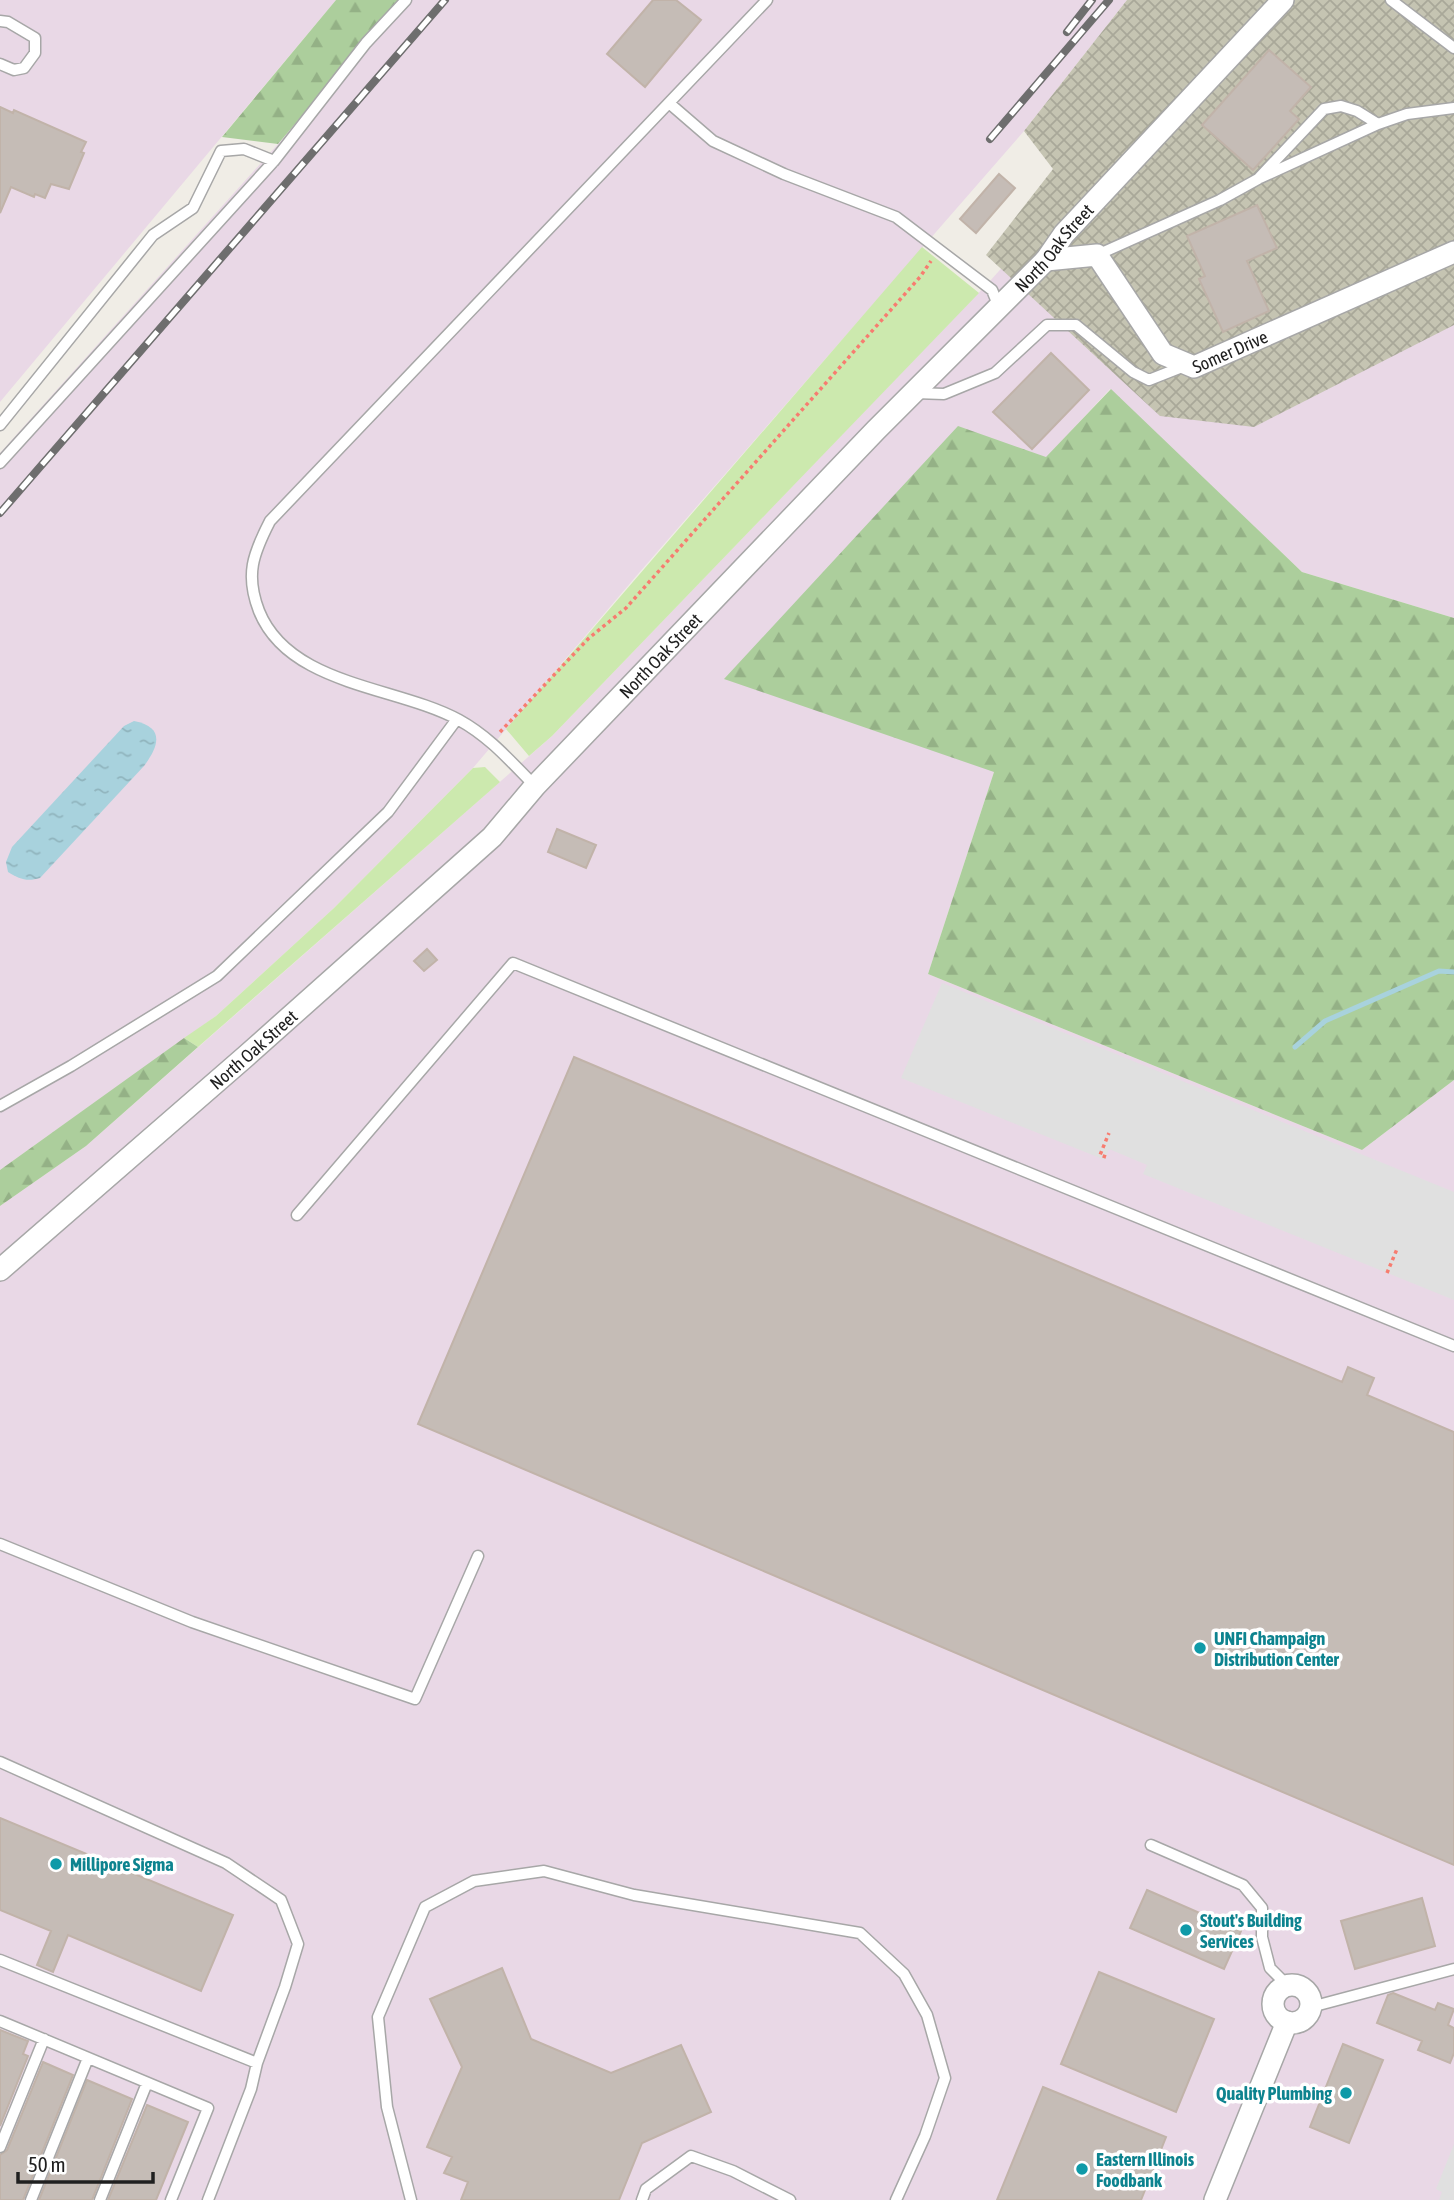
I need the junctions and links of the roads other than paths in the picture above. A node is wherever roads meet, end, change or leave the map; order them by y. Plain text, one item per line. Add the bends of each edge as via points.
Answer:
1 (406, 0) edge
2 (766, 0) edge
3 (1283, 0) edge
4 (1391, 0) edge
5 (0, 21) edge
6 (1454, 48) edge
7 (0, 64) edge
8 (669, 103) junction
9 (1454, 108) edge
10 (1378, 124) junction
11 (274, 161) junction
12 (1258, 179) junction
13 (1454, 251) edge
14 (1097, 255) junction
15 (1046, 260) junction
16 (999, 307) junction
17 (1188, 365) junction
18 (912, 393) junction
19 (0, 425) edge
20 (0, 463) edge
21 (457, 719) junction
22 (535, 786) junction
23 (3, 1101) edge
24 (297, 1215) dead end
25 (0, 1270) edge
26 (1454, 1346) edge
27 (0, 1544) edge
28 (478, 1556) dead end
29 (0, 1762) edge
30 (1152, 1844) dead end
31 (0, 1959) edge
32 (1454, 1969) edge
33 (1287, 1985) junction
34 (1311, 2007) junction
35 (0, 2021) edge
36 (1287, 2022) junction
37 (44, 2039) junction
38 (88, 2058) junction
39 (257, 2063) junction
40 (147, 2083) junction
41 (0, 2147) edge
42 (31, 2200) edge
43 (100, 2200) edge
44 (171, 2200) edge
45 (208, 2200) edge
46 (411, 2200) edge
47 (642, 2200) edge
48 (790, 2200) edge
49 (896, 2200) edge
50 (1215, 2200) edge

1 - 11 lane via 366,43
2 - 8 lane
3 - 15 street, North Oak Street via 1064,234
4 - 6 lane
5 - 7 lane via 35,38 36,53 24,68
8 - 16 lane via 713,141 896,217 992,290
8 - 21 lane via 270,521 255,549 252,593 263,619 297,657 343,680
9 - 10 lane via 1407,114
10 - 12 lane
10 - 12 lane via 1341,106 1324,109
11 - 19 lane via 244,149 221,150 193,208 153,235
11 - 20 lane
12 - 14 lane
13 - 17 street, Somer Drive via 1194,367
14 - 15 street
14 - 17 street, Somer Drive via 1163,354
15 - 16 street, North Oak Street
16 - 18 street, North Oak Street
17 - 18 lane via 1149,380 1076,325 1047,326 995,373 944,394
18 - 22 street, North Oak Street
21 - 22 lane via 491,741
21 - 23 lane via 388,812 217,976 71,1066
22 - 25 street, North Oak Street via 492,837
24 - 26 lane via 513,962
27 - 28 lane via 192,1622 415,1699
29 - 39 lane via 226,1863 281,1900 298,1944
30 - 33 lane via 1243,1885 1262,1908 1262,1937 1270,1968
31 - 39 lane
32 - 34 lane
33 - 34 street via 1305,1990
33 - 36 street via 1277,1992 1273,2003 1277,2015
34 - 36 street via 1300,2021
35 - 37 lane
36 - 50 street
37 - 38 lane
37 - 41 lane
38 - 40 lane
38 - 42 lane
39 - 45 lane
40 - 43 lane
40 - 44 lane via 208,2109
46 - 49 lane via 387,2107 378,2017 425,1907 474,1881 544,1871 634,1895 860,1933 869,1941 910,1984 927,2015 945,2078
47 - 48 lane via 646,2189 691,2156

